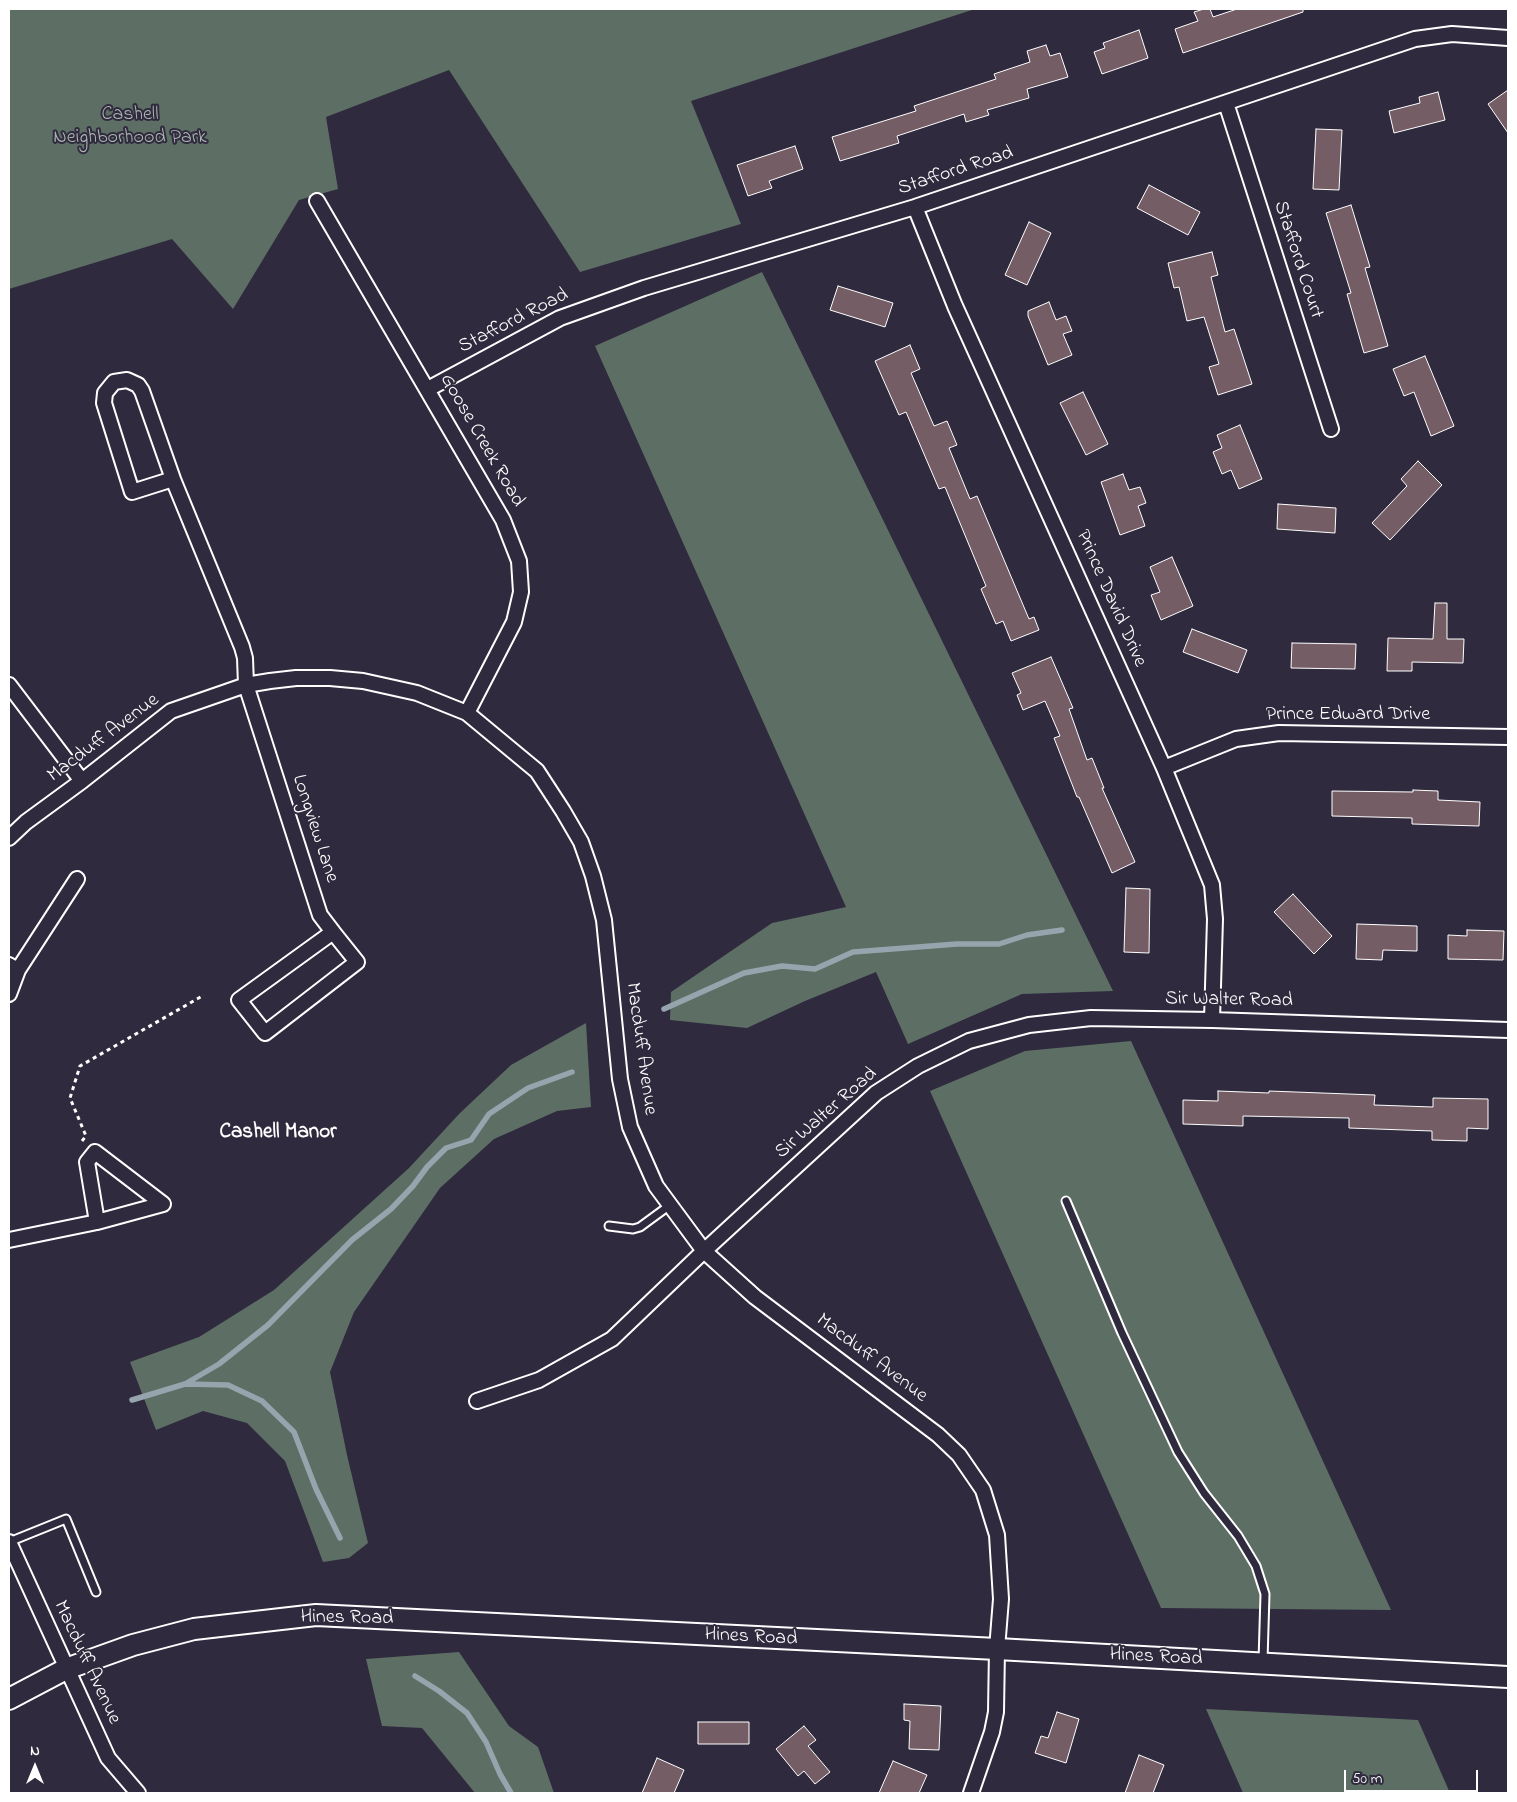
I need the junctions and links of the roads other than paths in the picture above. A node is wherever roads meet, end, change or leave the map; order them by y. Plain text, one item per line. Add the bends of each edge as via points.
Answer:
1 (1508, 38) edge
2 (1226, 103) junction
3 (317, 201) dead end
4 (915, 207) junction
5 (428, 389) junction
6 (1331, 429) dead end
7 (173, 478) junction
8 (9, 685) edge
9 (246, 685) junction
10 (467, 713) junction
11 (1508, 737) edge
12 (1164, 768) junction
13 (82, 782) junction
14 (9, 838) edge
15 (77, 879) dead end
16 (333, 932) junction
17 (13, 968) edge
18 (9, 994) edge
19 (1212, 1020) junction
20 (1508, 1030) edge
21 (1066, 1201) dead end
22 (670, 1205) junction
23 (97, 1222) junction
24 (609, 1226) dead end
25 (9, 1240) edge
26 (704, 1251) junction
27 (477, 1402) dead end
28 (9, 1542) edge
29 (96, 1592) dead end
30 (997, 1649) junction
31 (1263, 1664) junction
32 (66, 1670) junction
33 (1508, 1677) edge
34 (9, 1699) edge
35 (138, 1793) edge
36 (971, 1793) edge

1 - 2 street, Stafford Road via 1452,34 1415,39
2 - 4 street, Stafford Road
2 - 6 street, Stafford Court
3 - 5 street, Goose Creek Road
4 - 5 street, Stafford Road via 644,288 560,318
4 - 12 street, Prince David Drive via 955,306
5 - 10 street, Goose Creek Road via 504,520 519,561 521,592 514,622
7 - 7 street, Longview Lane via 132,492 104,403 105,393 114,382 134,382 142,391
7 - 9 street, Longview Lane via 240,641 245,658
8 - 13 street
9 - 10 street, Macduff Avenue via 296,678 363,681 417,693
9 - 13 street, Macduff Avenue via 171,711
9 - 16 street, Longview Lane via 320,915
10 - 22 street, Macduff Avenue via 537,771 581,842 604,920 620,1079 630,1127 656,1186
11 - 12 street, Prince Edward Drive via 1279,733 1236,739
12 - 19 street, Prince David Drive via 1212,885 1215,919
13 - 14 street, Macduff Avenue
15 - 17 street
16 - 16 street, Longview Lane via 357,962 265,1033 239,1000
17 - 18 street
19 - 20 street, Sir Walter Road
19 - 26 street, Sir Walter Road via 1091,1018 1029,1025 969,1041 918,1066 876,1093
21 - 31 lane via 1114,1316 1178,1452 1256,1566 1265,1594
22 - 24 lane via 640,1227
22 - 26 street, Macduff Avenue
23 - 23 street via 164,1204 95,1152 87,1162
23 - 25 street
26 - 27 street, Sir Walter Road via 612,1339 539,1380
26 - 30 street, Macduff Avenue via 755,1297 938,1435 959,1455 983,1490 997,1535 1001,1599
28 - 29 lane via 66,1519
28 - 32 street, Macduff Avenue
30 - 31 street, Hines Road
30 - 32 street, Hines Road via 316,1615 194,1629 133,1645
30 - 36 street, Macduff Avenue via 996,1712
31 - 33 street, Hines Road
32 - 34 street, Hines Road
32 - 35 street, Macduff Avenue via 108,1758

